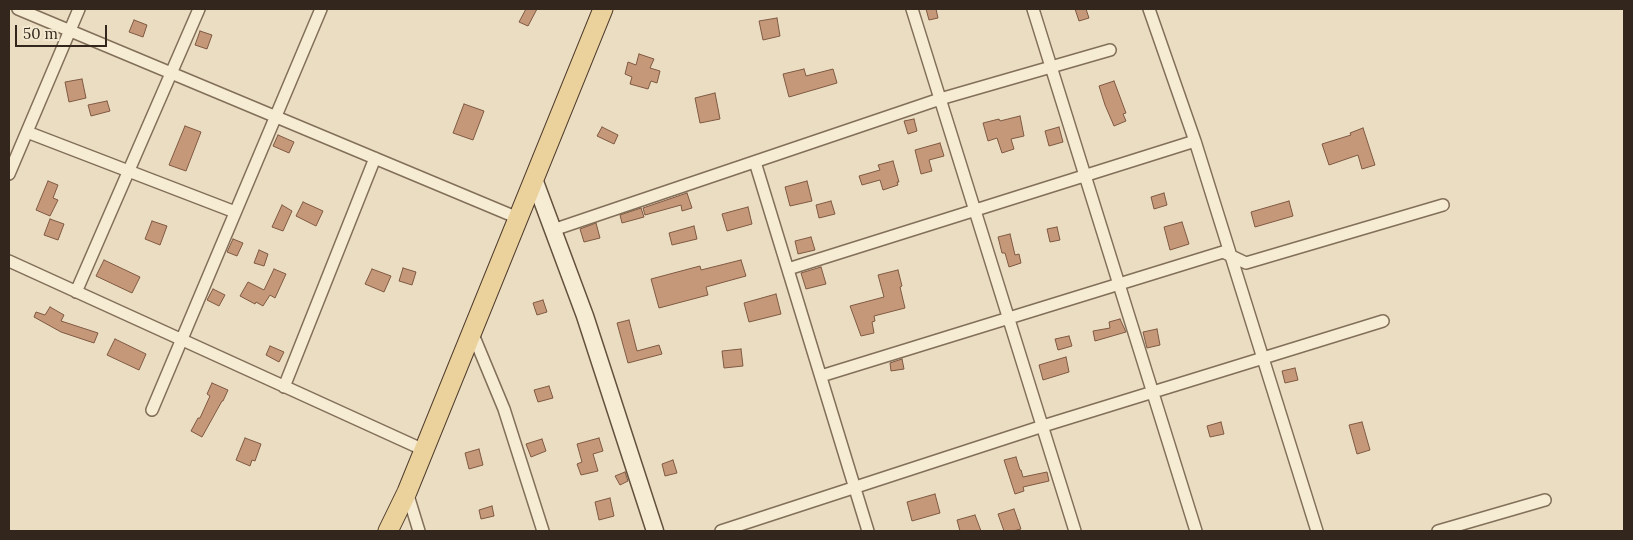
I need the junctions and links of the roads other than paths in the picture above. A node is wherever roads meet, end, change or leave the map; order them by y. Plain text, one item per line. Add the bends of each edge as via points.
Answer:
1 (18, 9) edge
2 (79, 9) edge
3 (199, 9) edge
4 (321, 9) edge
5 (603, 9) edge
6 (912, 9) edge
7 (1033, 9) edge
8 (1149, 9) edge
9 (70, 30) junction
10 (1110, 50) dead end
11 (1051, 67) junction
12 (171, 73) junction
13 (940, 99) junction
14 (276, 116) junction
15 (27, 132) junction
16 (1195, 141) junction
17 (375, 158) junction
18 (755, 162) junction
19 (128, 171) junction
20 (9, 174) edge
21 (1085, 175) junction
22 (534, 178) junction
23 (1443, 205) dead end
24 (975, 210) junction
25 (235, 212) junction
26 (518, 218) junction
27 (553, 230) junction
28 (1231, 256) junction
29 (9, 261) edge
30 (788, 269) junction
31 (1119, 284) junction
32 (76, 292) junction
33 (1008, 318) junction
34 (1383, 322) dead end
35 (472, 332) junction
36 (182, 341) junction
37 (1264, 358) junction
38 (821, 376) junction
39 (284, 387) junction
40 (1153, 393) junction
41 (152, 410) dead end
42 (1042, 426) junction
43 (424, 450) junction
44 (855, 488) junction
45 (407, 492) junction
46 (1545, 500) dead end
47 (388, 531) edge
48 (419, 531) edge
49 (543, 531) edge
50 (655, 531) edge
51 (721, 531) edge
52 (868, 531) edge
53 (1075, 531) edge
54 (1196, 531) edge
55 (1317, 531) edge
56 (1438, 531) edge

1 - 9 street
2 - 9 street
3 - 12 street
4 - 14 street
5 - 22 main road
6 - 13 street
7 - 11 street
8 - 16 street
9 - 12 street
9 - 15 street
10 - 11 street
11 - 13 street
11 - 21 street
12 - 14 street
12 - 19 street
13 - 18 street
13 - 24 street
14 - 17 street
14 - 25 street
15 - 19 street
15 - 20 street
16 - 21 street
16 - 28 street
17 - 26 street
17 - 39 street
18 - 27 street
18 - 30 street
19 - 25 street
19 - 32 street
21 - 24 street
21 - 31 street
22 - 26 main road
22 - 27 street
23 - 28 street via 1246,263
24 - 30 street
24 - 33 street
25 - 36 street
26 - 35 main road
27 - 50 street via 585,316
28 - 31 street via 1223,252
28 - 37 street
29 - 32 street
30 - 38 street
31 - 33 street
31 - 40 street
32 - 36 street
33 - 38 street
33 - 42 street
34 - 37 street
35 - 43 main road
35 - 49 street via 504,409
36 - 39 street
36 - 41 street
37 - 40 street
37 - 55 street
38 - 44 street
39 - 43 street
40 - 42 street
40 - 54 street
42 - 44 street
42 - 53 street
43 - 45 main road
44 - 51 street
44 - 52 street
45 - 47 main road
45 - 48 street
46 - 56 street

